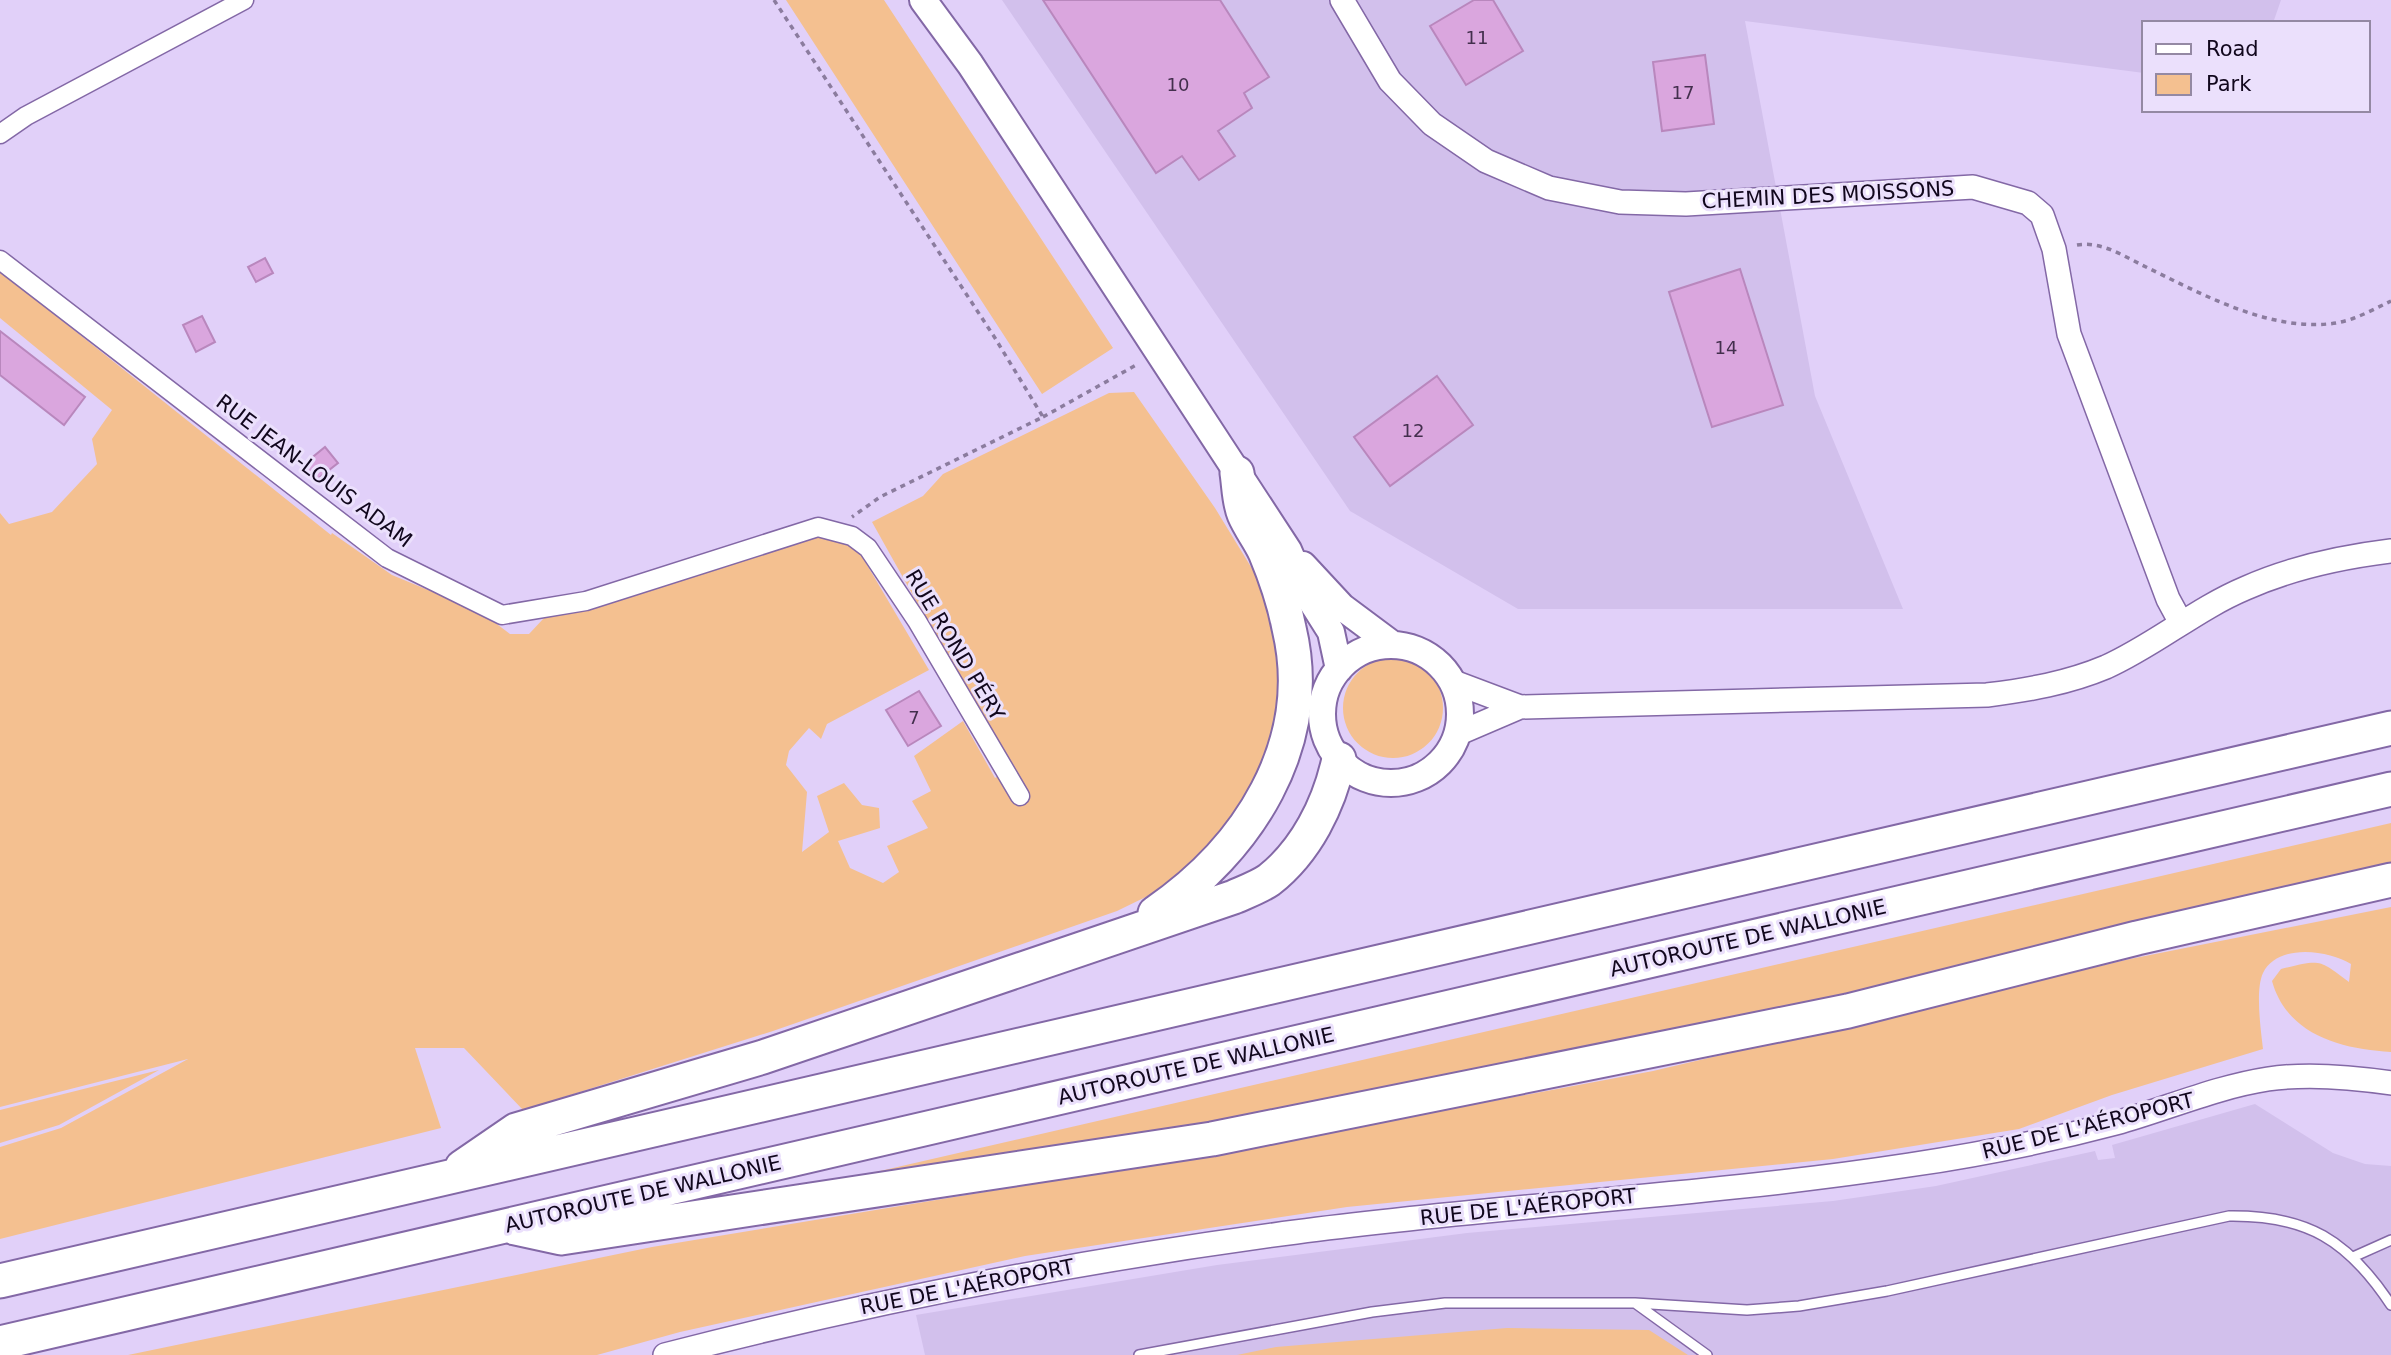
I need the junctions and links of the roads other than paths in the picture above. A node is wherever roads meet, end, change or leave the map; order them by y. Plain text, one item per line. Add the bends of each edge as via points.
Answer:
1 (244, 0) edge
2 (923, 0) edge
3 (1342, 0) edge
4 (0, 134) edge
5 (0, 260) edge
6 (1237, 472) junction
7 (839, 531) joint
8 (1288, 550) junction
9 (2391, 551) edge
10 (2181, 623) junction
11 (1393, 645) junction
12 (1339, 669) junction
13 (1451, 681) junction
14 (1520, 706) junction
15 (2391, 728) edge
16 (1457, 734) junction
17 (1339, 760) junction
18 (2391, 789) edge
19 (1020, 796) dead end
20 (2391, 880) edge
21 (1097, 943) junction
22 (2391, 1083) edge
23 (448, 1177) junction
24 (505, 1226) junction
25 (2391, 1240) edge
26 (2353, 1257) junction
27 (0, 1281) edge
28 (1635, 1303) junction
29 (2391, 1305) edge
30 (0, 1343) edge
31 (665, 1355) edge
32 (1139, 1355) edge
33 (1707, 1355) edge

1 - 4 street
2 - 6 main road via 970,64
3 - 10 street, CHEMIN DES MOISSONS via 1390,81 1432,124 1486,161 1549,188 1620,202 1686,204 1973,187 2028,203 2042,215 2054,249 2069,334
5 - 7 street, RUE JEAN-LOUIS ADAM via 387,558 502,615 586,601 818,527
6 - 8 main road
6 - 21 highway via 1243,513 1264,550 1290,630 1295,672 1292,723 1257,810 1217,864 1152,914
7 - 19 street, RUE ROND PÉRY via 868,548 917,621
8 - 11 main road via 1342,607
8 - 12 main road via 1307,594 1331,632
9 - 10 street via 2296,570 2246,587
10 - 14 street via 2105,667 2032,690 1987,695
11 - 12 main road via 1363,651
11 - 13 main road via 1431,657
12 - 17 main road via 1326,690 1322,715 1326,739
13 - 14 street
13 - 16 main road via 1460,708
14 - 16 street
15 - 23 highway
16 - 17 main road via 1446,757 1433,769 1402,782 1368,779
17 - 21 highway via 1333,789 1315,824 1295,855 1267,881 1234,897
18 - 24 highway, AUTOROUTE DE WALLONIE
20 - 24 highway via 1848,1011 1212,1139 561,1238
21 - 23 highway via 762,1056 516,1130
22 - 31 street, RUE DE L'AÉROPORT via 2316,1076 2270,1079 2117,1123 1970,1156 1791,1181 1296,1232 1096,1262 927,1292
23 - 27 highway
24 - 30 highway, AUTOROUTE DE WALLONIE
25 - 26 lane
26 - 28 lane via 2310,1227 2258,1215 2229,1216 1800,1306 1747,1310
26 - 29 lane
28 - 32 lane via 1445,1303
28 - 33 lane

